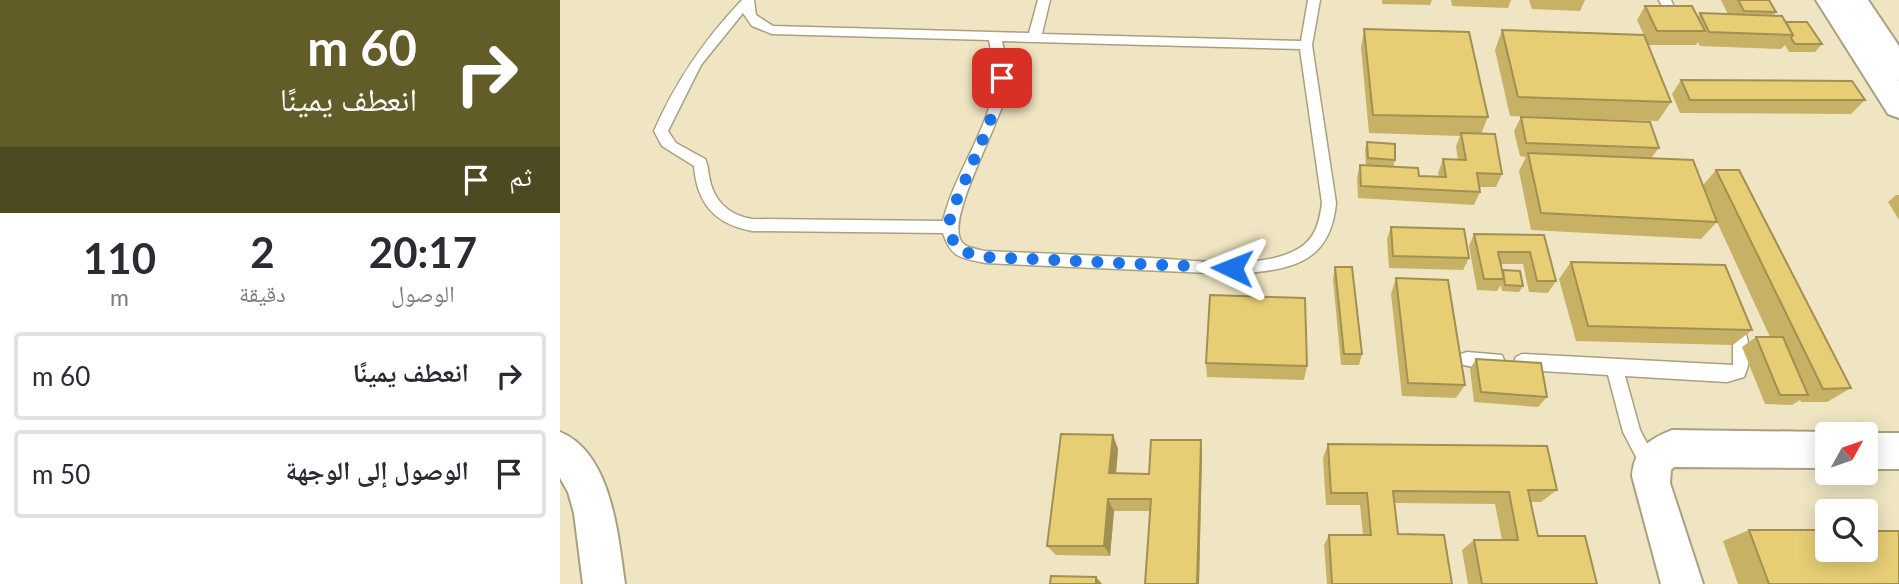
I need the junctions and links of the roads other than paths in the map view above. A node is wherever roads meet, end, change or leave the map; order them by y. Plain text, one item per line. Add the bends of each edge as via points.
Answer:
1 (1044, 0) edge
2 (1314, 0) edge
3 (1830, 0) edge
4 (1853, 0) edge
5 (1884, 0) edge
6 (748, 1) edge
7 (1899, 21) edge
8 (995, 38) junction
9 (1034, 39) junction
10 (1306, 45) junction
11 (1899, 69) edge
12 (1899, 106) edge
13 (948, 226) junction
14 (1727, 298) edge
15 (1467, 359) dead end
16 (1614, 367) junction
17 (560, 450) edge
18 (1815, 450) edge
19 (1878, 451) edge
20 (1899, 451) edge
21 (1650, 466) junction
22 (604, 584) edge
23 (1682, 584) edge

1 - 9 lane
2 - 10 lane
3 - 12 main road
4 - 11 main road
5 - 7 main road
6 - 8 lane via 751,19 772,30
6 - 13 lane via 717,31 693,64 661,131 671,148 702,166 718,212 752,225
8 - 9 lane
8 - 13 lane via 1001,88
9 - 10 lane
10 - 13 lane via 1329,221 1316,244 1291,261 1232,268 985,257 955,246
14 - 16 lane via 1743,357 1738,372
15 - 16 lane
16 - 21 lane via 1632,432
17 - 22 street via 587,489 599,529
18 - 21 street via 1672,448 1658,454
19 - 20 street
21 - 23 street

